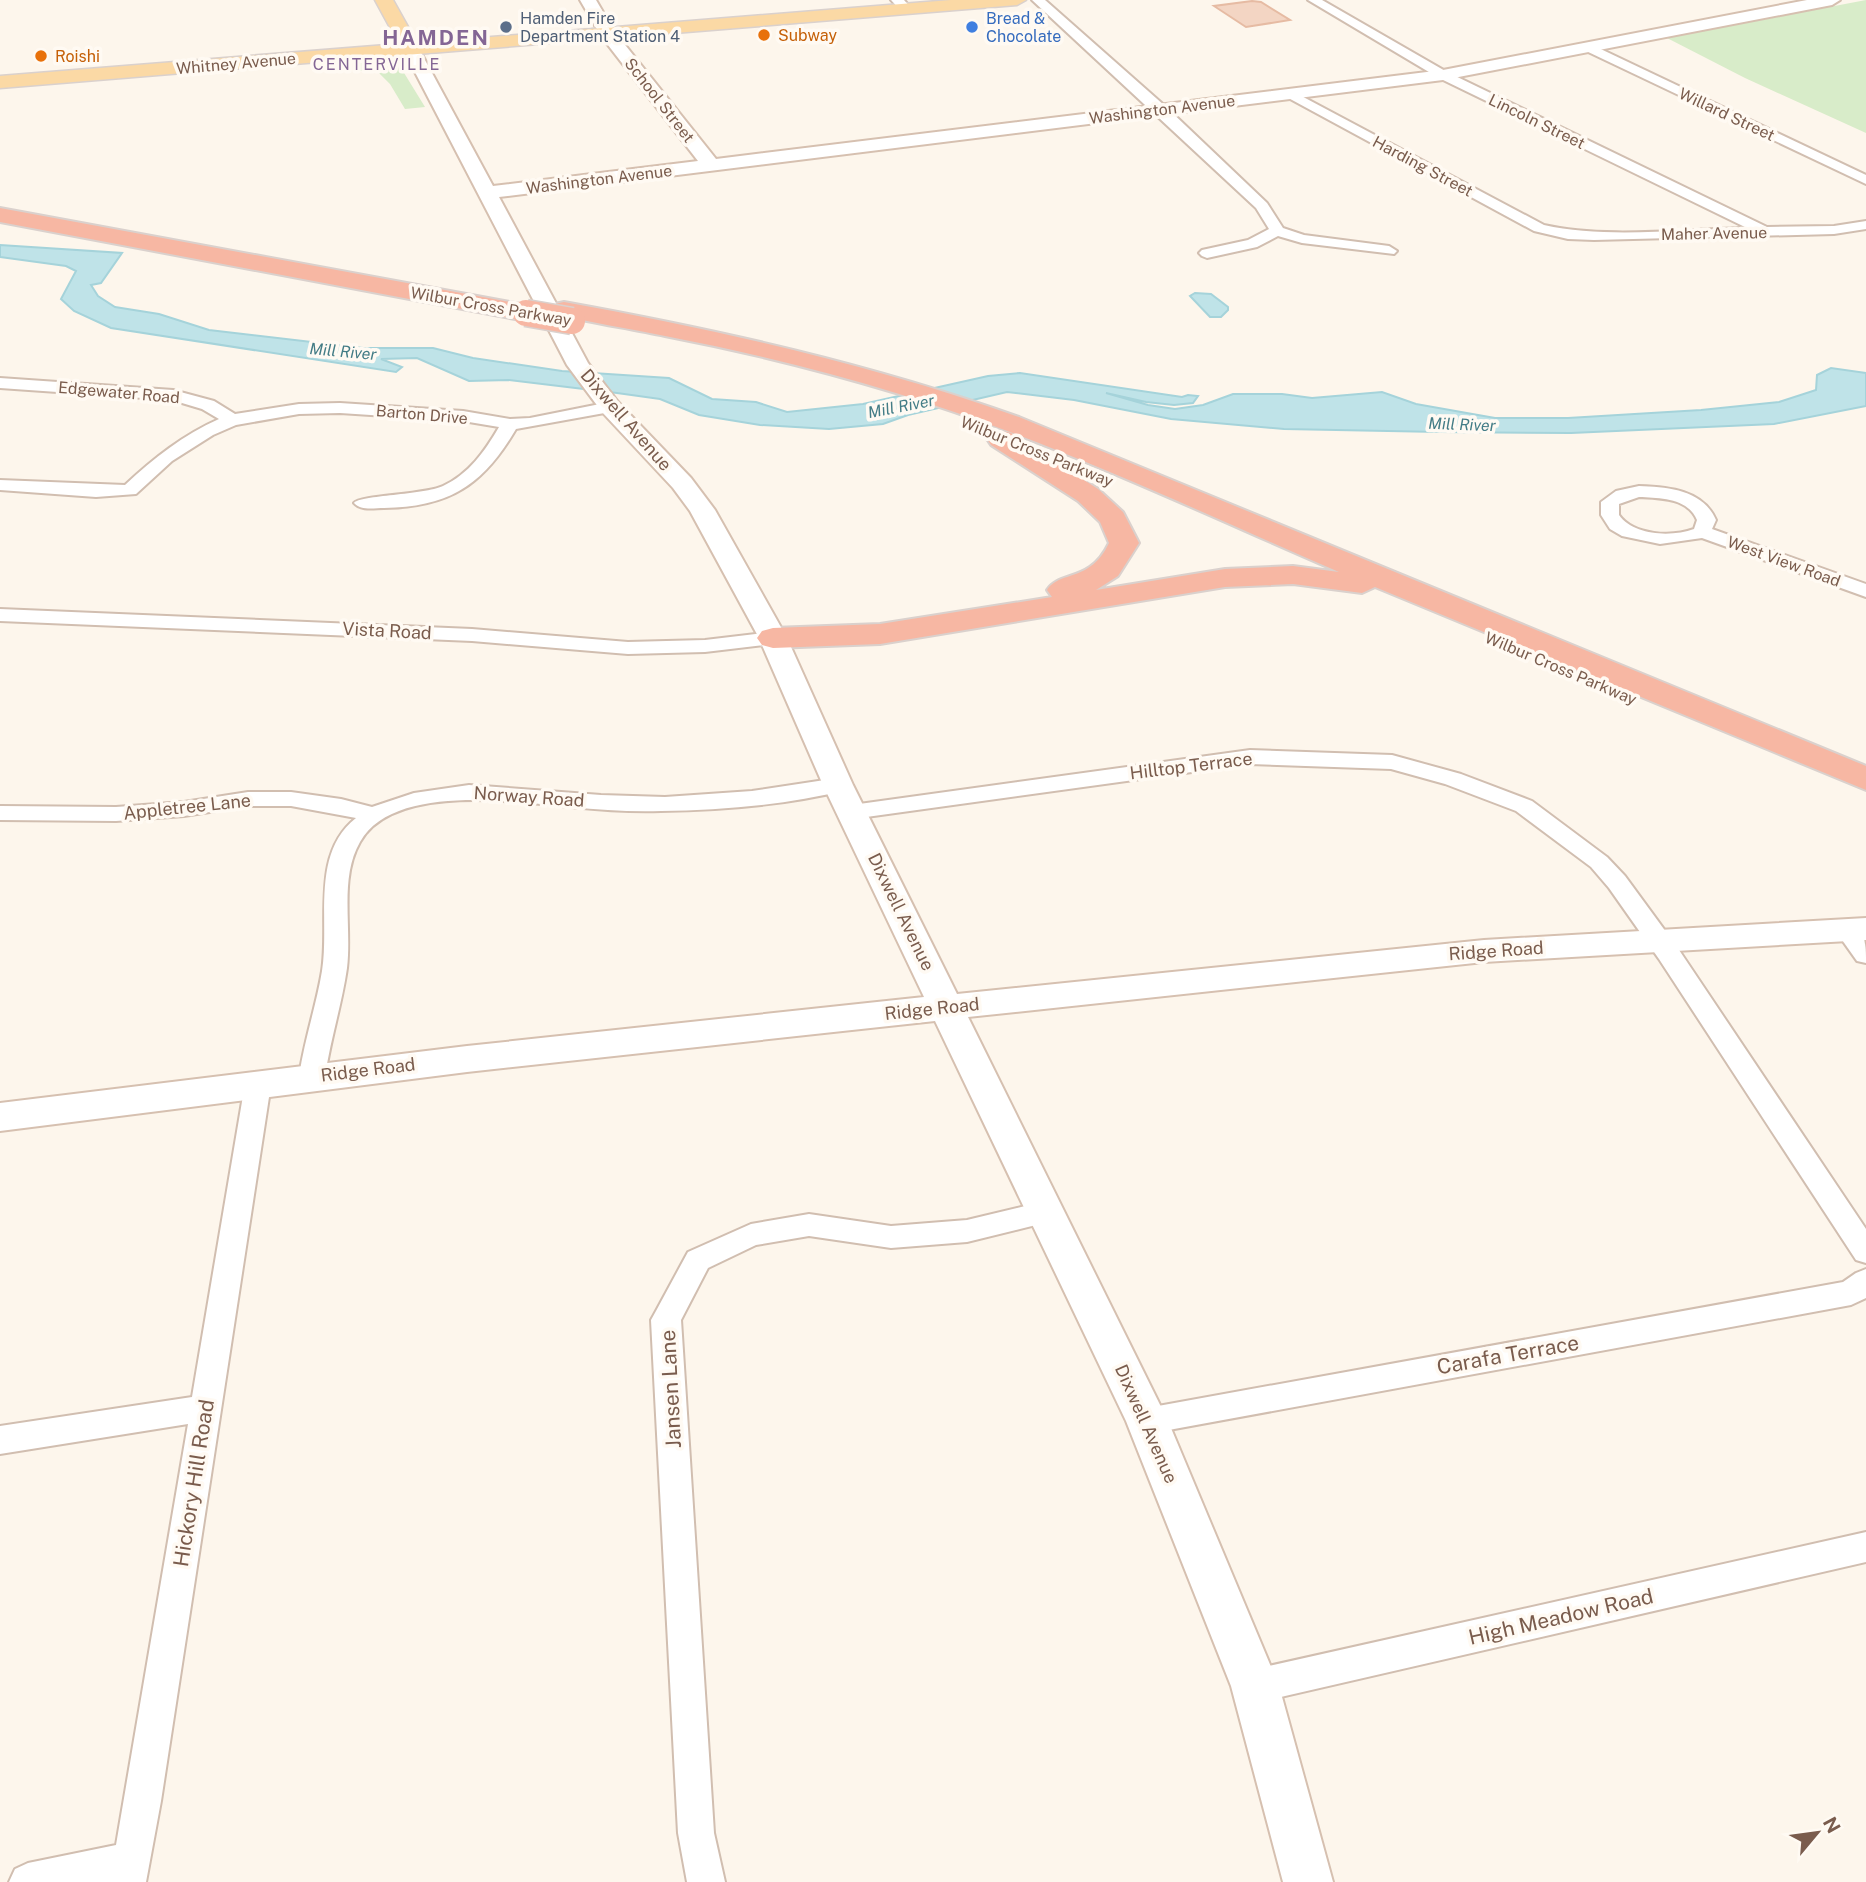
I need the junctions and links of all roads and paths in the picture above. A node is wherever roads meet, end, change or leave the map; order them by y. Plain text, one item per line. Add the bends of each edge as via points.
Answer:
1 (384, 0) edge
2 (588, 0) edge
3 (1017, 0) edge
4 (1038, 0) edge
5 (1314, 0) edge
6 (1832, 0) edge
7 (901, 4) edge
8 (607, 33) junction
9 (1588, 47) junction
10 (411, 49) junction
11 (1443, 75) junction
12 (0, 82) edge
13 (1287, 94) junction
14 (1160, 108) junction
15 (710, 164) junction
16 (1866, 180) edge
17 (487, 193) junction
18 (0, 206) edge
19 (0, 215) edge
20 (1866, 225) edge
21 (1277, 231) junction
22 (1766, 232) junction
23 (1561, 234) joint
24 (1389, 251) dead end
25 (1207, 253) dead end
26 (523, 306) junction
27 (0, 383) edge
28 (604, 399) junction
29 (947, 408) junction
30 (232, 420) junction
31 (510, 424) junction
32 (982, 426) junction
33 (0, 485) edge
34 (363, 503) dead end
35 (1702, 532) junction
36 (1362, 584) junction
37 (1866, 591) edge
38 (0, 615) edge
39 (773, 638) junction
40 (1866, 779) edge
41 (1866, 796) edge
42 (845, 799) junction
43 (0, 813) edge
44 (372, 815) junction
45 (1860, 938) edge
46 (1657, 939) junction
47 (948, 1007) junction
48 (312, 1077) junction
49 (258, 1084) junction
50 (0, 1117) edge
51 (1046, 1212) junction
52 (1866, 1252) edge
53 (1866, 1281) edge
54 (206, 1408) junction
55 (1147, 1421) junction
56 (0, 1440) edge
57 (1866, 1547) edge
58 (1255, 1686) junction
59 (129, 1871) edge
60 (28, 1882) edge
61 (706, 1882) edge
62 (1308, 1882) edge

1 - 10 main road, Dixwell Avenue
2 - 8 main road, School Street
3 - 7 main road, Whitney Avenue
4 - 14 street
5 - 11 street, Lincoln Street
6 - 9 main road, Washington Avenue
7 - 8 main road, Whitney Avenue
8 - 10 main road, Whitney Avenue
8 - 15 main road, School Street
9 - 11 main road, Washington Avenue
9 - 16 street, Willard Street
10 - 12 main road, Whitney Avenue
10 - 17 main road, Dixwell Avenue
11 - 13 main road, Washington Avenue
11 - 22 street, Lincoln Street
13 - 14 main road, Washington Avenue
13 - 23 street, Harding Street via 1539,228
14 - 15 main road, Washington Avenue
14 - 21 street via 1262,206
15 - 17 main road, Washington Avenue
17 - 28 main road, Dixwell Avenue via 581,370
18 - 26 highway, Wilbur Cross Parkway
19 - 26 highway, Wilbur Cross Parkway
20 - 22 street, Maher Avenue
21 - 24 street
21 - 25 street via 1252,244
22 - 23 street, Maher Avenue
26 - 29 highway, Wilbur Cross Parkway, bridge via 903,393
27 - 30 street, Edgewater Road via 173,395 208,405
28 - 31 street, Barton Drive via 530,423
28 - 39 main road, Dixwell Avenue via 702,510
29 - 32 highway, Wilbur Cross Parkway
29 - 40 highway, Wilbur Cross Parkway via 1125,468
30 - 31 street, Barton Drive via 299,409 340,408 463,416
30 - 33 street, Barton Drive via 185,444 130,490
31 - 34 street via 473,478 459,486 418,501
32 - 36 highway, Wilbur Cross Parkway
32 - 39 highway via 1088,495 1113,518 1124,543 1116,563 1096,580 1025,598 861,619
35 - 35 street, West View Road via 1707,526 1703,511 1675,495 1626,492 1610,502 1608,509 1613,520 1635,534 1670,540
35 - 37 street, West View Road
36 - 39 highway via 1293,575 1225,578 880,634
36 - 41 highway, Wilbur Cross Parkway
38 - 39 street, Vista Road via 472,635 628,648 695,647
39 - 42 main road, Dixwell Avenue
42 - 44 street, Norway Road via 664,804 459,792
42 - 46 street, Hilltop Terrace via 1250,757 1392,762 1524,806 1599,862
42 - 47 main road, Dixwell Avenue
43 - 44 street, Appletree Lane via 116,814 248,799 291,799
44 - 48 street, Norway Road via 351,835 341,856 336,958
45 - 46 main road, Ridge Road
46 - 47 main road, Ridge Road via 1355,963
46 - 52 street
47 - 48 main road, Ridge Road
47 - 51 main road, Dixwell Avenue
48 - 49 main road, Ridge Road
49 - 50 main road, Ridge Road
49 - 54 street, Hickory Hill Road
51 - 55 main road, Dixwell Avenue
51 - 61 street, Jansen Lane via 955,1232 891,1237 808,1225 751,1235 698,1260 666,1321 696,1833
53 - 55 street, Carafa Terrace via 1851,1293
54 - 56 street
54 - 59 street, Hickory Hill Road
55 - 58 main road, Dixwell Avenue
57 - 58 street, High Meadow Road
58 - 62 main road, Dixwell Avenue
59 - 60 street

